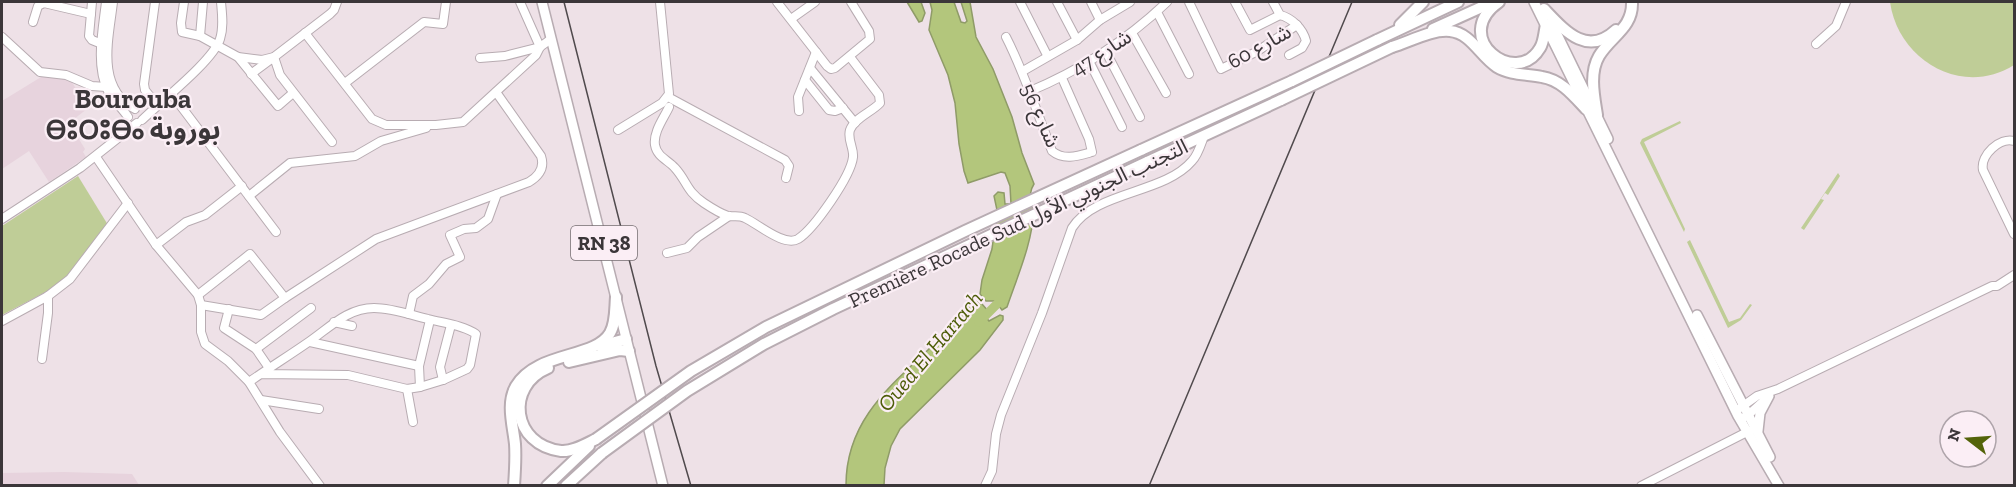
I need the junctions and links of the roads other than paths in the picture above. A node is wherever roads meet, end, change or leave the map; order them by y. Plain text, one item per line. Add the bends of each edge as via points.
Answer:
1 (92, 2) edge
2 (106, 2) edge
3 (112, 2) edge
4 (155, 2) edge
5 (184, 2) edge
6 (203, 2) edge
7 (221, 2) edge
8 (337, 2) edge
9 (446, 2) edge
10 (520, 2) edge
11 (542, 2) edge
12 (660, 2) edge
13 (777, 2) edge
14 (815, 2) edge
15 (851, 2) edge
16 (1020, 2) edge
17 (1057, 2) edge
18 (1091, 2) edge
19 (1128, 2) edge
20 (1167, 2) edge
21 (1189, 2) edge
22 (1235, 2) edge
23 (1273, 2) edge
24 (1423, 2) edge
25 (1458, 2) edge
26 (1494, 2) edge
27 (1499, 2) edge
28 (1625, 2) edge
29 (1632, 2) edge
30 (1846, 2) edge
31 (1538, 4) edge
32 (1156, 12) junction
33 (91, 14) junction
34 (1280, 15) junction
35 (791, 19) junction
36 (1100, 20) junction
37 (33, 22) dead end
38 (1297, 25) junction
39 (1546, 25) junction
40 (1394, 32) junction
41 (305, 33) junction
42 (1132, 33) junction
43 (200, 36) junction
44 (1006, 37) dead end
45 (551, 39) junction
46 (2, 40) edge
47 (1077, 40) junction
48 (102, 44) junction
49 (1816, 44) dead end
50 (217, 47) junction
51 (540, 47) junction
52 (1392, 47) junction
53 (816, 52) junction
54 (1106, 52) junction
55 (1047, 55) junction
56 (1289, 55) dead end
57 (238, 57) junction
58 (274, 57) junction
59 (850, 57) junction
60 (480, 58) dead end
61 (1090, 63) junction
62 (810, 68) junction
63 (1023, 71) junction
64 (251, 74) junction
65 (1189, 74) dead end
66 (1062, 78) junction
67 (805, 80) junction
68 (345, 83) junction
69 (106, 87) junction
70 (496, 92) junction
71 (1028, 92) junction
72 (171, 93) junction
73 (293, 93) junction
74 (1166, 93) dead end
75 (668, 97) junction
76 (155, 107) junction
77 (669, 107) dead end
78 (843, 108) junction
79 (136, 109) junction
80 (1586, 109) junction
81 (799, 111) dead end
82 (1597, 115) junction
83 (1140, 117) dead end
84 (134, 120) junction
85 (855, 123) junction
86 (436, 125) junction
87 (1122, 127) dead end
88 (618, 130) dead end
89 (1204, 136) junction
90 (2014, 141) edge
91 (332, 142) dead end
92 (96, 157) junction
93 (786, 178) dead end
94 (242, 186) junction
95 (497, 194) junction
96 (249, 196) junction
97 (128, 203) junction
98 (729, 216) junction
99 (2, 219) edge
100 (276, 232) dead end
101 (2014, 234) edge
102 (156, 245) junction
103 (667, 253) dead end
104 (2014, 274) edge
105 (198, 295) junction
106 (48, 296) junction
107 (616, 297) junction
108 (285, 298) junction
109 (201, 305) junction
110 (311, 308) dead end
111 (229, 309) junction
112 (409, 314) junction
113 (430, 320) junction
114 (2, 321) edge
115 (334, 322) junction
116 (451, 325) junction
117 (352, 326) dead end
118 (626, 339) junction
119 (310, 342) junction
120 (256, 349) junction
121 (629, 351) junction
122 (578, 352) junction
123 (42, 359) dead end
124 (419, 366) junction
125 (269, 368) junction
126 (261, 374) junction
127 (443, 380) junction
128 (249, 382) junction
129 (420, 387) junction
130 (407, 389) junction
131 (1778, 389) junction
132 (1769, 396) junction
133 (261, 399) junction
134 (319, 409) dead end
135 (1742, 412) junction
136 (413, 422) dead end
137 (1753, 432) junction
138 (596, 440) junction
139 (602, 453) junction
140 (320, 486) edge
141 (514, 486) edge
142 (547, 486) edge
143 (566, 486) edge
144 (573, 486) edge
145 (663, 486) edge
146 (985, 486) edge
147 (1641, 486) edge
148 (1779, 486) edge
149 (1784, 486) edge

1 - 33 street
2 - 48 street
3 - 79 street via 109,77 118,98
4 - 76 street via 144,84
5 - 43 street via 182,32
6 - 43 street
7 - 50 street via 222,28
8 - 41 street via 330,14
9 - 68 street via 443,24 424,22
10 - 51 street
11 - 45 main road, RN 38
12 - 75 street
13 - 35 street
14 - 35 street
15 - 59 street via 870,38
16 - 55 street
17 - 47 street
18 - 36 street
19 - 36 street, شارع 56
20 - 32 street, شارع 47
21 - 38 street, شارع 60 via 1221,69
22 - 34 street via 1250,30
23 - 34 street
24 - 40 highway
25 - 40 highway, Première Rocade Sud التجنب الجنوبي الأول
26 - 52 highway, Première Rocade Sud التجنب الجنوبي الأول
27 - 39 highway via 1485,13 1480,26 1485,46 1497,58 1512,63 1528,60 1540,48
28 - 31 highway via 1616,30 1593,41 1570,35
29 - 82 highway via 1627,24 1597,62 1593,81
30 - 49 street via 1836,26
31 - 39 main road
31 - 82 main road
32 - 42 street, شارع 47
32 - 65 street
33 - 37 street via 41,3
33 - 48 street via 89,36
34 - 38 street
35 - 53 street
36 - 47 street, شارع 56
38 - 56 street via 1306,41
39 - 80 main road
40 - 138 highway, Première Rocade Sud التجنب الجنوبي الأول, bridge via 766,327 691,371
41 - 58 street
41 - 68 street
42 - 54 street, شارع 47
42 - 74 street
43 - 50 street
44 - 63 street, شارع 56
45 - 51 street
45 - 107 main road, RN 38
46 - 69 street via 40,72
47 - 55 street, شارع 56
48 - 69 street
50 - 57 street
50 - 72 street
51 - 60 street
51 - 70 street
52 - 80 highway via 1438,32 1458,33 1497,67 1553,80
52 - 89 highway, Première Rocade Sud التجنب الجنوبي الأول, bridge
53 - 59 street via 831,69
53 - 62 street
54 - 61 street, شارع 47
54 - 83 street
55 - 63 street, شارع 56
57 - 58 street
57 - 64 street
58 - 64 street
58 - 73 street via 280,75
59 - 85 street via 881,99 879,105
61 - 66 street, شارع 47
61 - 87 street
62 - 67 street
62 - 78 street
63 - 71 street, شارع 56
64 - 73 street via 278,105
66 - 71 street, شارع 47
66 - 71 street, شارع 56 via 1092,152 1072,158 1057,155
67 - 78 street via 829,110
67 - 81 street via 798,97
68 - 86 street via 380,124
69 - 84 street
70 - 86 street via 463,122
70 - 95 street via 541,156 543,166 529,182
72 - 76 street
72 - 94 street
73 - 91 street
75 - 88 street
75 - 93 street via 785,160 789,166
76 - 79 street
76 - 84 street
77 - 98 street via 656,135 656,151 677,170 692,194
78 - 85 street
79 - 84 street via 130,112
79 - 84 street via 142,113
80 - 135 main road
82 - 135 main road
84 - 92 street via 127,132
85 - 98 street via 849,136 852,162 827,210 798,238 790,242 745,217
86 - 96 street via 381,141 355,156 290,163
89 - 139 highway, Première Rocade Sud التجنب الجنوبي الأول, bridge via 764,344 680,396
89 - 146 street via 1193,161 1182,170 1097,207 1072,228 1001,415 992,471
90 - 101 street via 2001,142 1982,164
92 - 97 street
92 - 99 street
94 - 96 street
94 - 102 street
95 - 108 street via 376,239
95 - 112 street via 488,219 477,228 450,235 460,257 446,264 413,296
96 - 100 street
97 - 102 street
97 - 106 street via 77,272
98 - 103 street via 687,248
102 - 105 street
104 - 131 street
105 - 108 street via 250,254
105 - 109 street
106 - 114 street
106 - 123 street
107 - 118 main road, RN 38
107 - 122 highway via 611,333
108 - 111 street via 261,315
109 - 111 street
109 - 128 street via 200,327 205,344
110 - 120 street
111 - 120 street via 224,328
112 - 113 street
112 - 115 street via 372,308
113 - 116 street
113 - 124 street
115 - 117 street
115 - 119 street
116 - 127 street via 440,367
116 - 127 street via 476,334 476,338 467,369
118 - 121 main road, RN 38
118 - 122 highway
119 - 124 street
119 - 125 street
120 - 125 street
121 - 138 highway via 561,363 543,371 524,389 520,416 524,431 534,441 562,451
121 - 145 main road, RN 38
122 - 141 highway via 529,371 516,386 510,403 516,465
124 - 129 street
125 - 126 street
126 - 128 street
126 - 130 street via 322,373
127 - 129 street
128 - 133 street
129 - 130 street
130 - 136 street
131 - 132 street
131 - 135 street via 1760,395
132 - 135 street
132 - 137 main road
133 - 134 street
133 - 140 street
135 - 137 main road
137 - 147 street
137 - 148 main road
137 - 149 main road
138 - 142 highway, Première Rocade Sud التجنب الجنوبي الأول
139 - 143 highway, Première Rocade Sud التجنب الجنوبي الأول
139 - 144 highway

